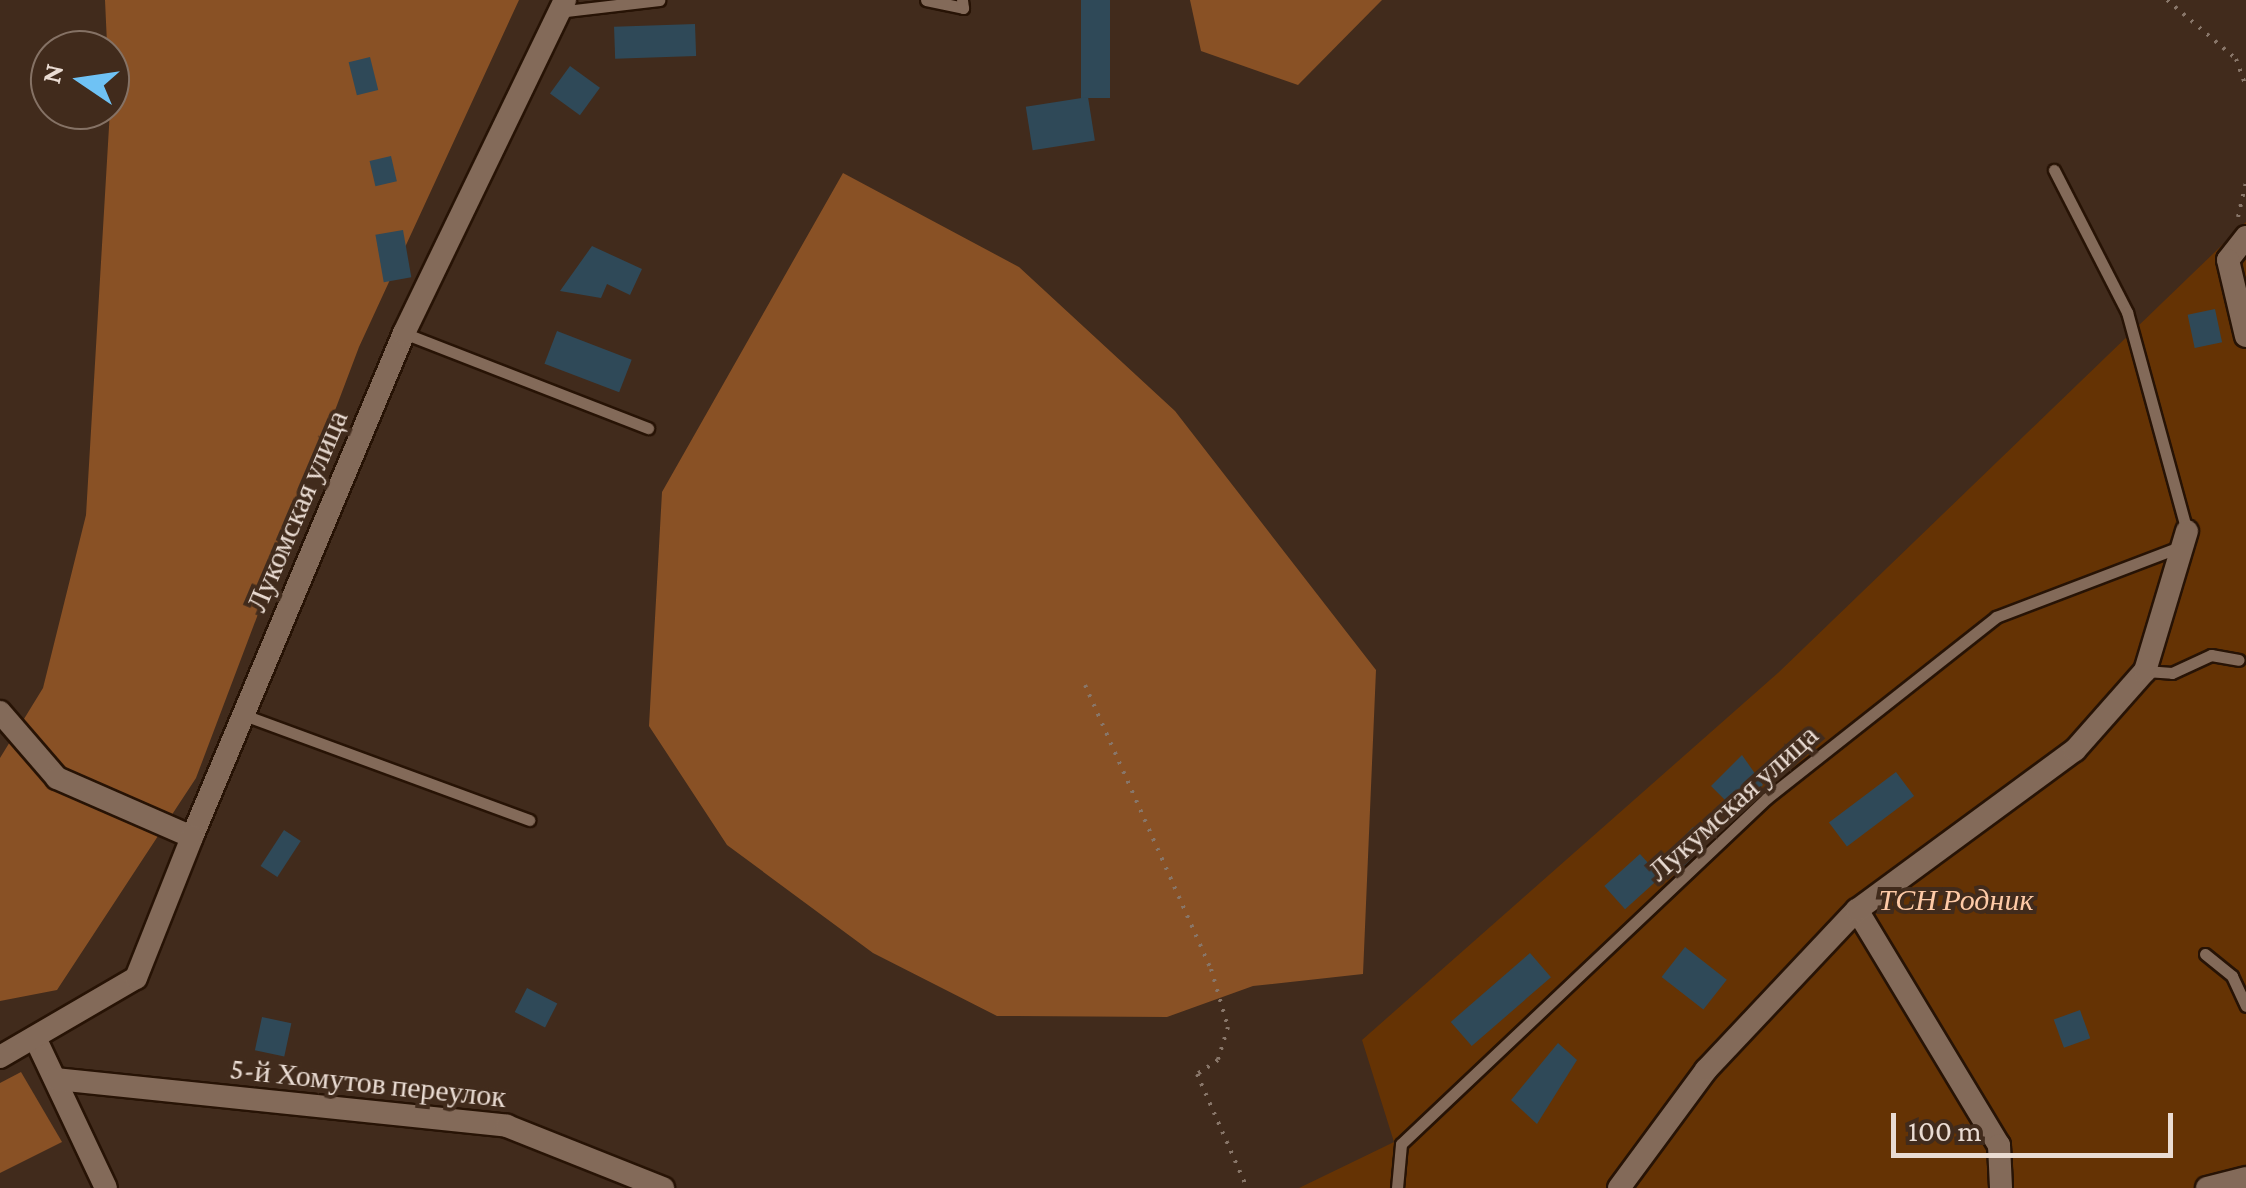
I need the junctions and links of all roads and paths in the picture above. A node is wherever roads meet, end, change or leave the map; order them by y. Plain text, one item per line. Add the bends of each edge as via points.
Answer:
1 (659, 0) edge
2 (926, 0) edge
3 (962, 0) edge
4 (2168, 0) edge
5 (565, 5) edge
6 (2236, 60) junction
7 (2246, 75) edge
8 (2246, 86) edge
9 (2054, 170) dead end
10 (2246, 237) edge
11 (404, 333) junction
12 (2246, 336) edge
13 (648, 428) dead end
14 (2184, 539) junction
15 (2239, 660) dead end
16 (2145, 671) junction
17 (1085, 685) dead end
18 (0, 712) edge
19 (244, 715) junction
20 (528, 820) dead end
21 (192, 838) junction
22 (1857, 910) junction
23 (2206, 954) dead end
24 (2246, 1006) edge
25 (37, 1042) junction
26 (2, 1056) edge
27 (56, 1080) junction
28 (2246, 1178) edge
29 (106, 1188) edge
30 (662, 1188) edge
31 (1247, 1188) edge
32 (1397, 1188) edge
33 (1619, 1188) edge
34 (2002, 1188) edge
35 (2207, 1188) edge

1 - 5 lane
2 - 3 lane via 963,8
4 - 6 path
5 - 11 street, Лукомская улица
6 - 7 path
6 - 8 path
9 - 14 lane via 2127,312
10 - 12 street via 2228,260
11 - 13 lane
11 - 19 street, Лукомская улица
14 - 16 street
14 - 32 lane, Лукумская улица via 1996,617 1767,798 1402,1144
15 - 16 lane via 2211,655 2172,674
16 - 22 street via 2075,750
17 - 31 path via 1211,969 1228,1028 1218,1060 1197,1074
18 - 21 street via 58,778
19 - 20 lane
19 - 21 street, Лукомская улица
21 - 25 street via 136,978
22 - 33 street via 1706,1070
22 - 34 street via 1999,1144
23 - 24 lane via 2232,976
25 - 26 street
25 - 27 street
27 - 29 street
27 - 30 street, 5-й Хомутов переулок via 507,1126
28 - 35 street

